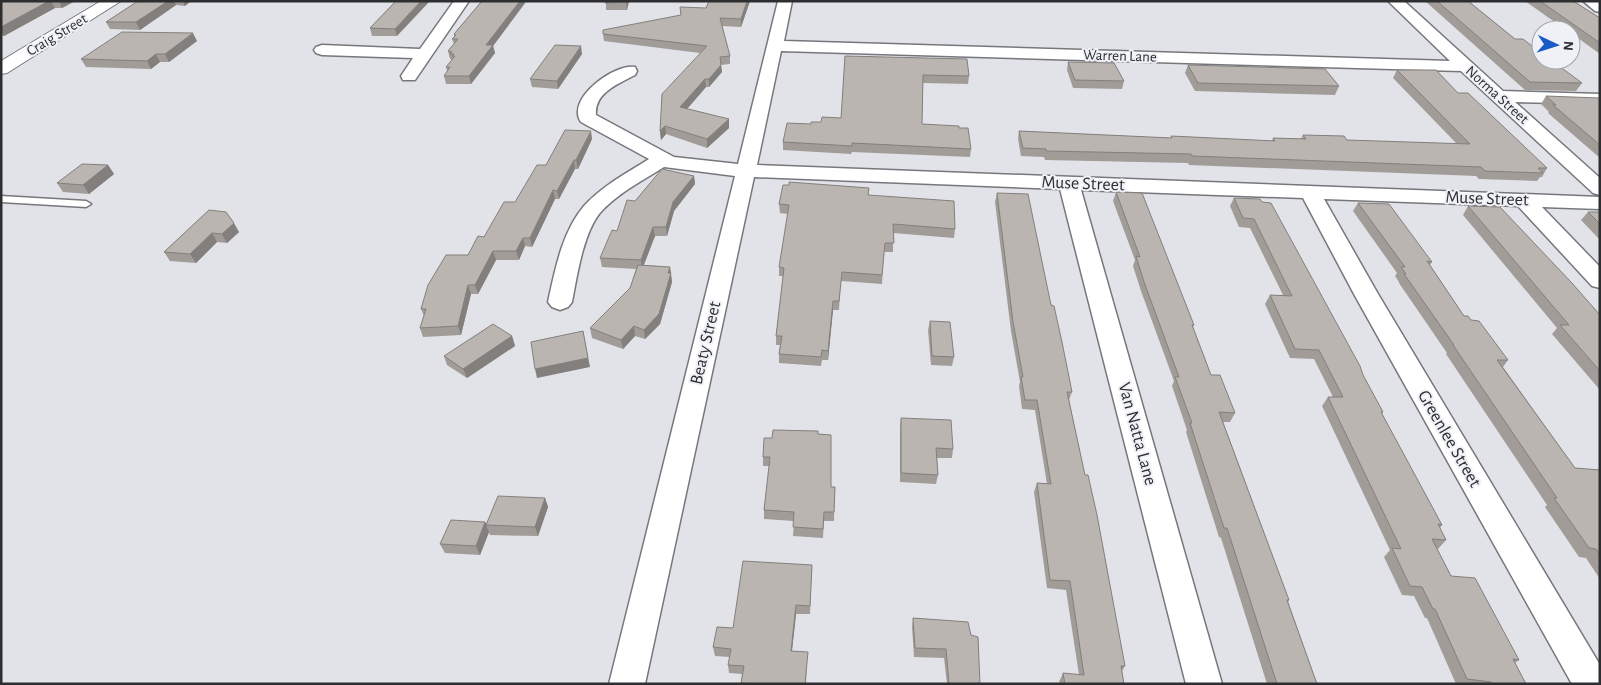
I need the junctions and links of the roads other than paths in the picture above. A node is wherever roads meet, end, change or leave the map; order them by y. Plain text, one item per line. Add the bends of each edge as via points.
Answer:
1 (113, 1) edge
2 (462, 1) edge
3 (785, 1) edge
4 (1395, 1) edge
5 (1590, 1) edge
6 (1600, 8) edge
7 (775, 46) junction
8 (322, 50) dead end
9 (425, 54) junction
10 (1466, 66) junction
11 (1, 69) edge
12 (629, 71) dead end
13 (409, 76) dead end
14 (1498, 96) junction
15 (1600, 100) edge
16 (663, 159) junction
17 (746, 172) junction
18 (1069, 183) junction
19 (1600, 189) edge
20 (1310, 192) junction
21 (1, 199) edge
22 (1524, 200) junction
23 (1600, 203) edge
24 (86, 204) dead end
25 (1600, 281) edge
26 (560, 302) dead end
27 (627, 684) edge
28 (1204, 684) edge
29 (1592, 684) edge

1 - 11 street, Craig Street
2 - 9 street
3 - 7 street, Beaty Street
4 - 10 street, Norma Street
5 - 6 street
7 - 10 street, Warren Lane
7 - 17 street, Beaty Street
8 - 9 street
9 - 13 street
10 - 14 street, Norma Street
12 - 16 street, Muse Street via 600,87 589,99 584,109 586,118
14 - 15 street
14 - 19 street, Norma Street
16 - 17 street, Muse Street
16 - 26 street via 614,192 582,224
17 - 18 street, Muse Street
17 - 27 street, Beaty Street
18 - 20 street, Muse Street
18 - 28 street, Van Natta Lane
20 - 22 street, Muse Street
20 - 29 street, Greenlee Street via 1375,311
21 - 24 lane
22 - 23 street, Muse Street
22 - 25 street

